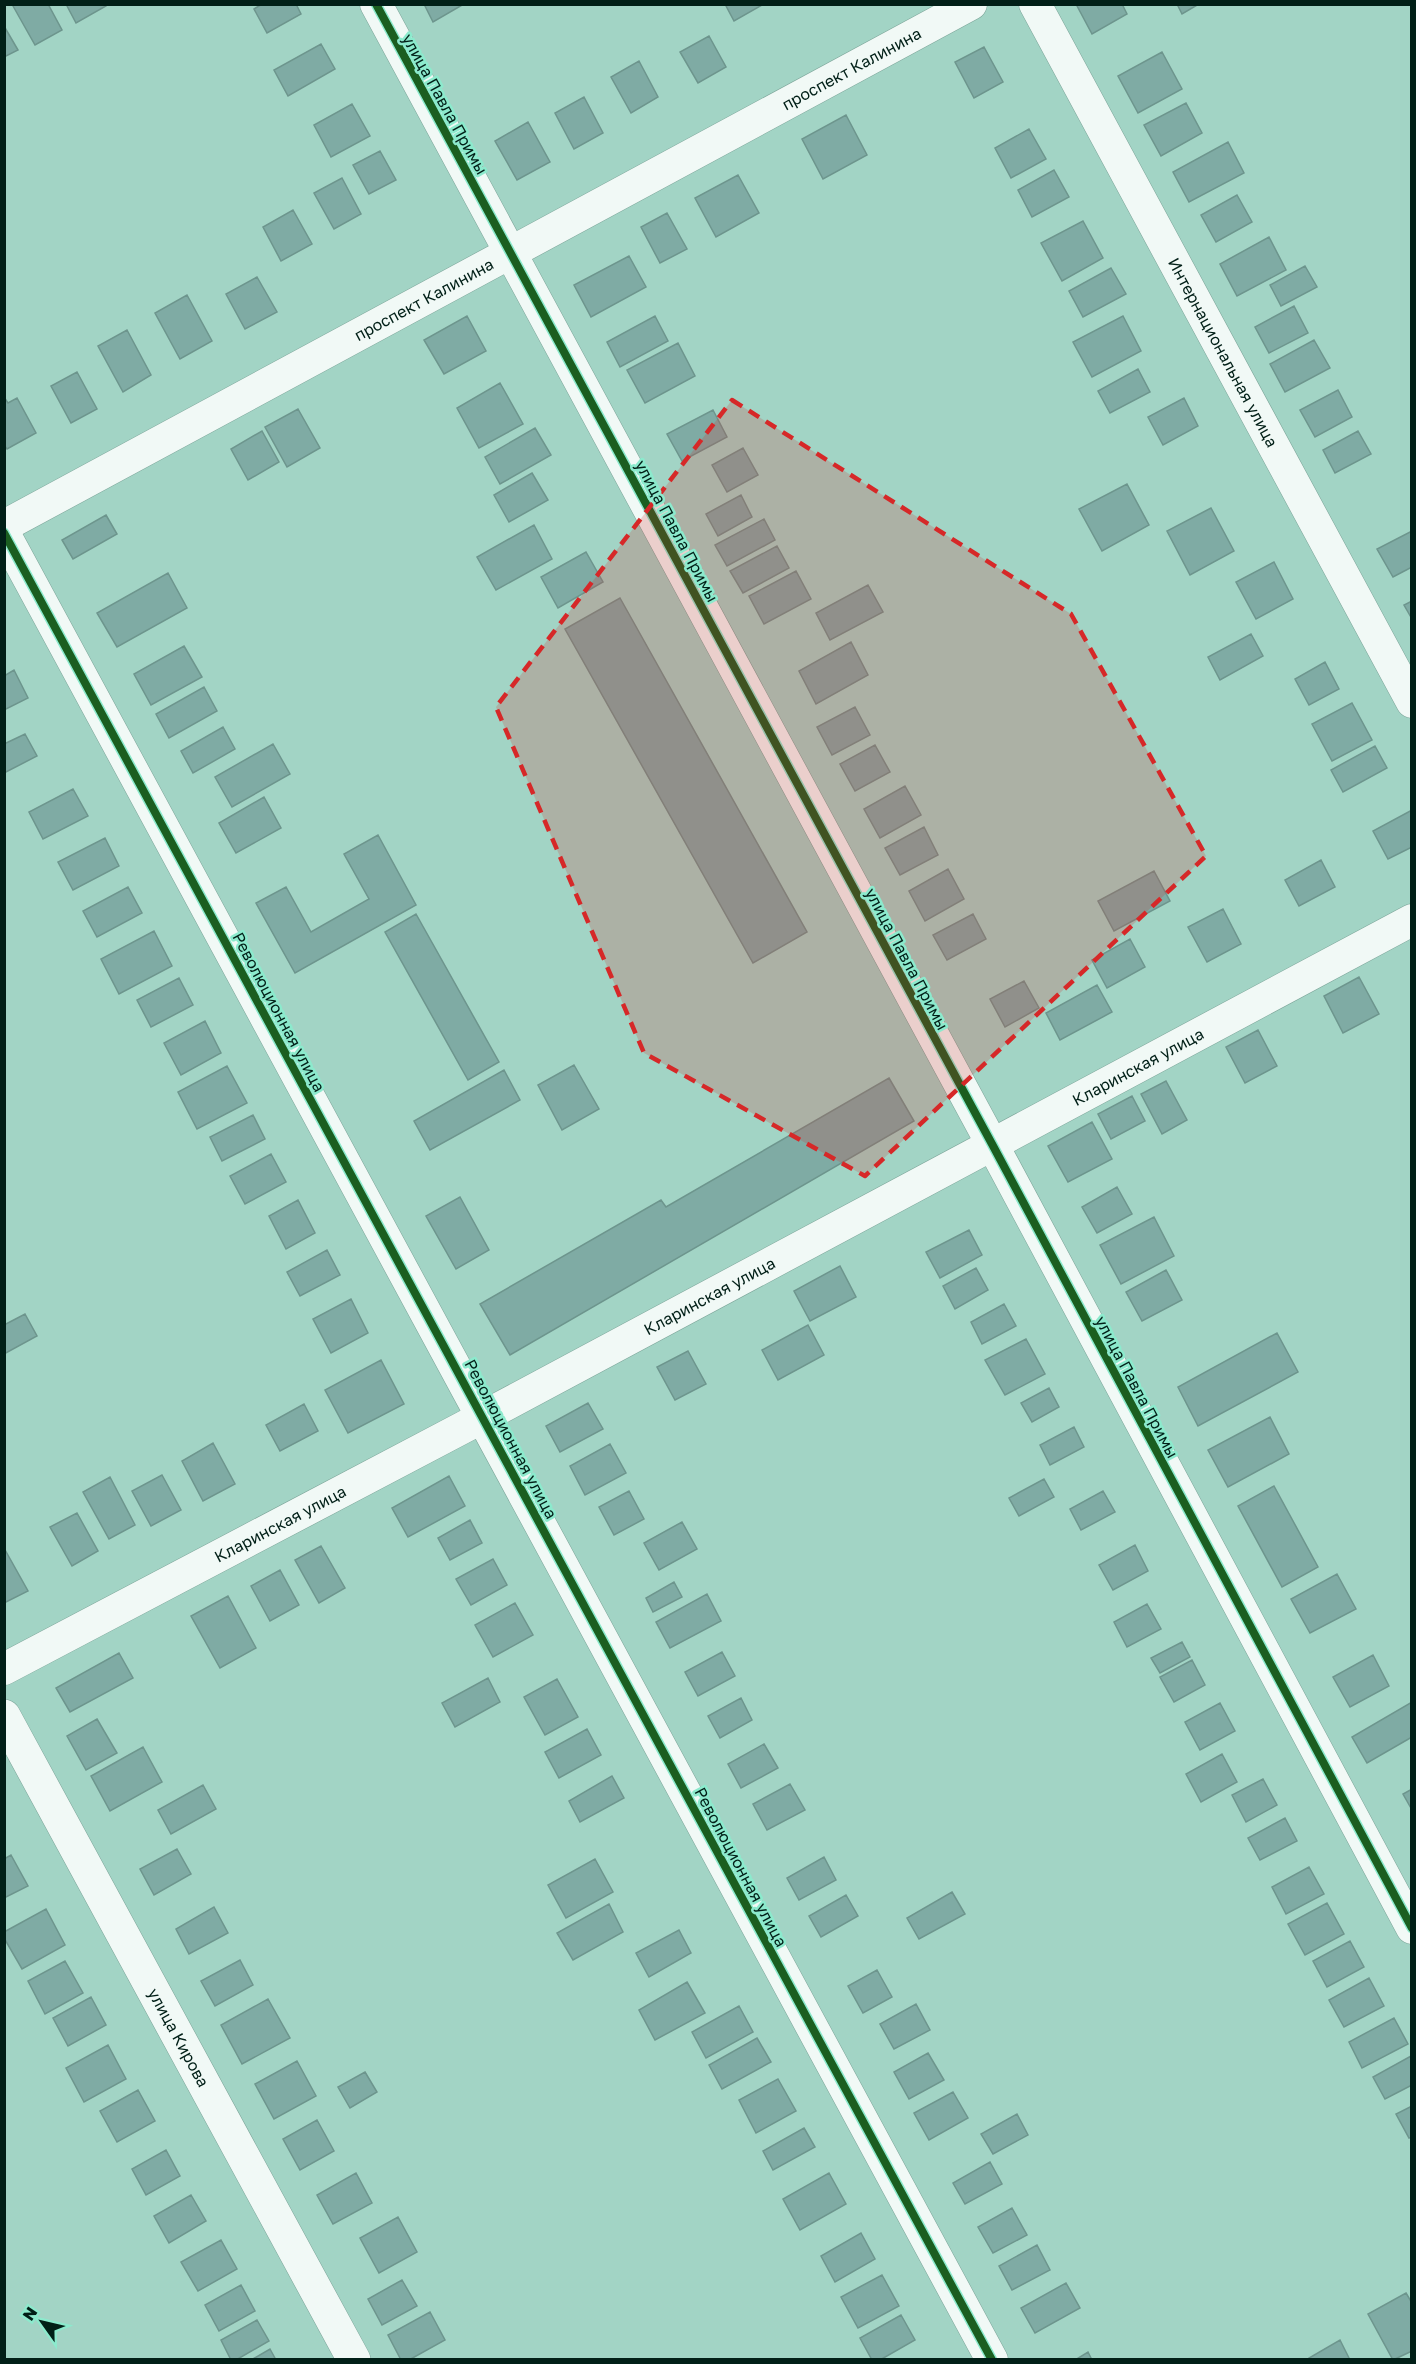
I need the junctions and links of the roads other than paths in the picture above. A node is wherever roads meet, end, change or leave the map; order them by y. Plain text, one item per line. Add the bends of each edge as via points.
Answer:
1 (376, 4) edge
2 (971, 4) edge
3 (1035, 4) edge
4 (511, 252) junction
5 (4, 526) edge
6 (4, 533) edge
7 (1412, 702) edge
8 (1412, 920) edge
9 (992, 1144) junction
10 (483, 1417) junction
11 (4, 1670) edge
12 (4, 1716) edge
13 (1412, 1928) edge
14 (354, 2360) edge
15 (992, 2360) edge

1 - 4 street, улица Павла Примы
2 - 4 street, проспект Калинина
3 - 7 street, Интернациональная улица
4 - 5 street, проспект Калинина
4 - 9 street, улица Павла Примы
6 - 10 street, Революционная улица
8 - 9 street, Кларинская улица
9 - 10 street, Кларинская улица
9 - 13 street, улица Павла Примы
10 - 11 street, Кларинская улица
10 - 15 street, Революционная улица
12 - 14 street, улица Кирова

